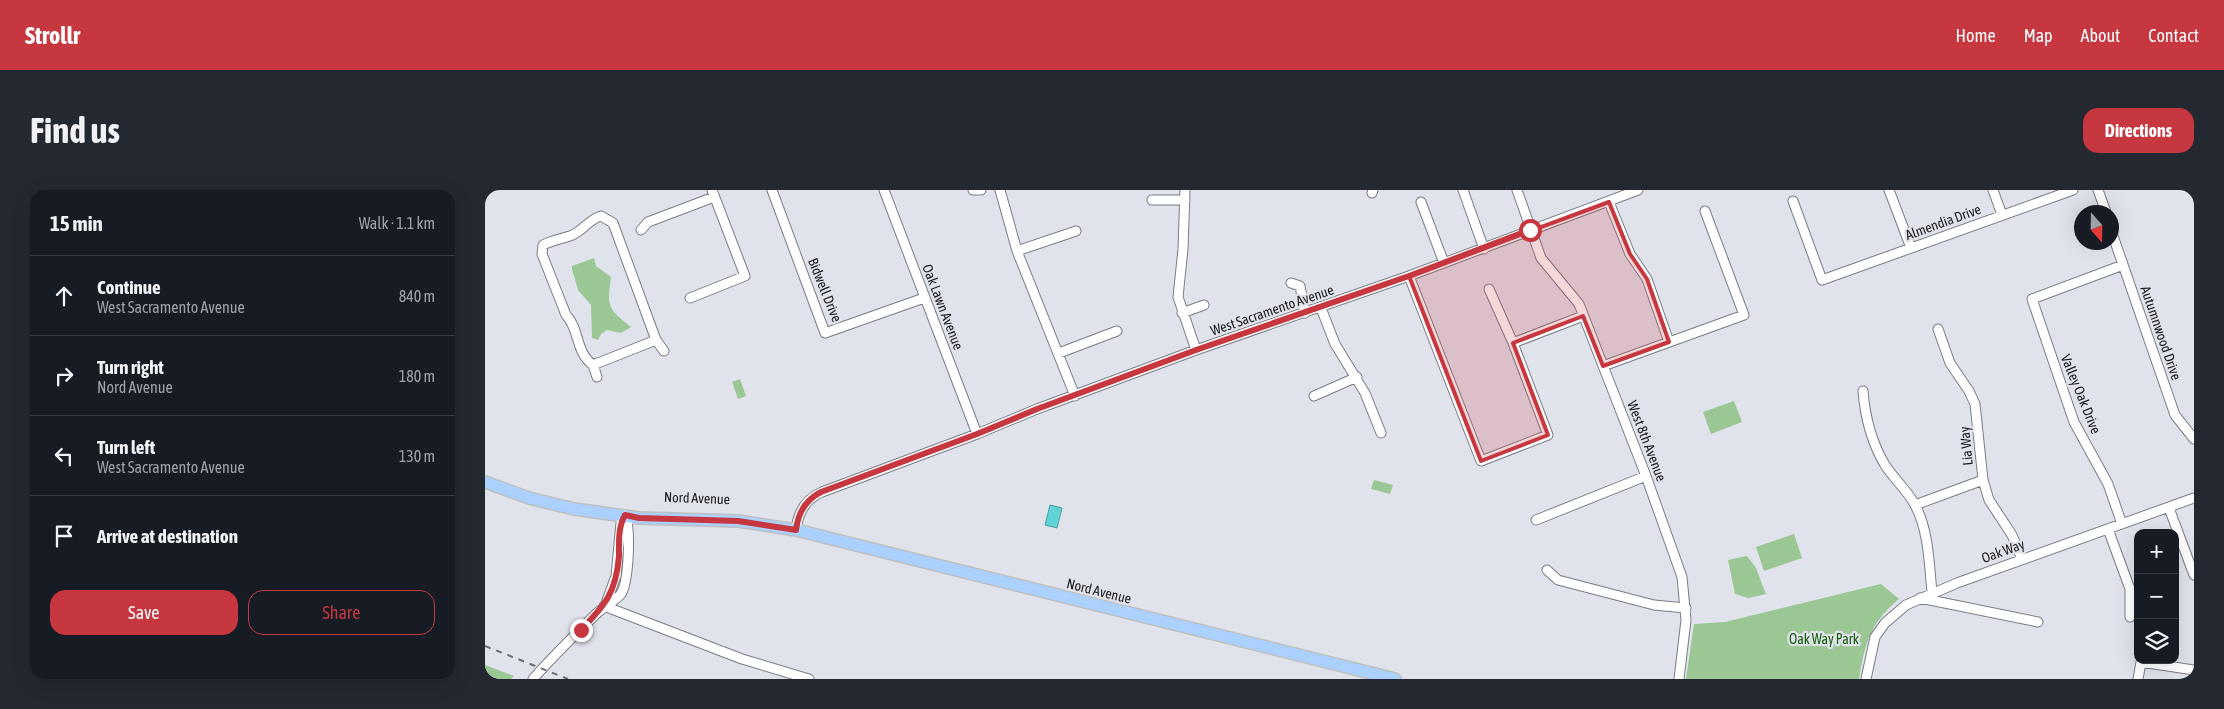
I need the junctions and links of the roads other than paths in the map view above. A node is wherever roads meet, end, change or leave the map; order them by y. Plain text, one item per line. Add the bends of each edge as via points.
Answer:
1 (772, 190) edge
2 (884, 190) edge
3 (973, 190) edge
4 (981, 190) edge
5 (1000, 190) edge
6 (1185, 190) edge
7 (1463, 190) edge
8 (1517, 190) edge
9 (1638, 190) edge
10 (1889, 190) edge
11 (1993, 190) edge
12 (2073, 190) edge
13 (2098, 190) edge
14 (713, 194) edge
15 (1152, 200) dead end
16 (1185, 200) junction
17 (1793, 201) dead end
18 (1421, 202) dead end
19 (1609, 202) junction
20 (2103, 205) edge
21 (1705, 211) dead end
22 (2002, 215) junction
23 (641, 230) dead end
24 (1530, 230) junction
25 (1076, 231) dead end
26 (1911, 248) junction
27 (1484, 249) junction
28 (2118, 250) edge
29 (1017, 251) junction
30 (1444, 263) junction
31 (2123, 265) junction
32 (1409, 276) junction
33 (1291, 283) dead end
34 (1489, 289) dead end
35 (690, 298) dead end
36 (924, 298) junction
37 (1204, 305) dead end
38 (1321, 308) junction
39 (1182, 313) junction
40 (1305, 314) junction
41 (1583, 316) junction
42 (1938, 330) dead end
43 (1117, 331) dead end
44 (656, 340) junction
45 (1669, 342) junction
46 (1513, 343) junction
47 (1196, 350) junction
48 (664, 351) dead end
49 (1059, 353) junction
50 (593, 365) junction
51 (1603, 366) junction
52 (597, 377) dead end
53 (1357, 377) junction
54 (1863, 391) dead end
55 (1075, 396) junction
56 (1314, 396) dead end
57 (1381, 433) dead end
58 (977, 434) junction
59 (2194, 439) edge
60 (1646, 476) junction
61 (1983, 480) junction
62 (485, 482) edge
63 (2194, 498) edge
64 (1915, 505) junction
65 (2169, 508) junction
66 (625, 515) junction
67 (1536, 520) dead end
68 (2122, 524) junction
69 (2108, 529) junction
70 (796, 530) junction
71 (2022, 559) junction
72 (1547, 570) dead end
73 (2194, 575) edge
74 (1933, 592) junction
75 (1920, 598) junction
76 (605, 606) junction
77 (1686, 608) junction
78 (2131, 617) dead end
79 (2038, 622) dead end
80 (2194, 670) edge
81 (776, 674) edge
82 (533, 679) edge
83 (809, 679) edge
84 (1395, 679) edge
85 (1679, 679) edge
86 (1866, 679) edge
87 (2138, 679) edge

1 - 36 street, Bidwell Drive via 825,333
2 - 36 street, Oak Lawn Avenue
3 - 4 street
5 - 29 street
6 - 16 street
7 - 27 street
8 - 24 street, West 8th Avenue
9 - 19 street, West Sacramento Avenue
10 - 26 street
11 - 22 street
12 - 22 street, Almendia Drive
13 - 20 street
14 - 23 street via 648,222
14 - 35 street via 745,276
15 - 16 street
16 - 39 street via 1178,297
17 - 26 street, Almendia Drive via 1822,280
18 - 30 street
19 - 24 street, West Sacramento Avenue
19 - 45 street via 1630,254 1647,279
21 - 45 street via 1744,316
22 - 26 street, Almendia Drive
24 - 27 street, West Sacramento Avenue
24 - 41 street, West 8th Avenue via 1541,258 1579,304
25 - 29 street
27 - 30 street, West Sacramento Avenue
28 - 31 street, Autumnwood Drive
29 - 49 street
30 - 32 street, West Sacramento Avenue
31 - 59 street, Autumnwood Drive via 2175,415
31 - 68 street, Valley Oak Drive via 2032,300 2074,422 2108,484
32 - 38 street, West Sacramento Avenue
32 - 46 street via 1481,461 1548,435
33 - 40 street via 1300,286
34 - 46 street
36 - 58 street, Oak Lawn Avenue
37 - 39 street
38 - 40 street, West Sacramento Avenue
38 - 53 street via 1335,344
39 - 47 street
40 - 47 street, West Sacramento Avenue
41 - 46 street
41 - 51 street, West 8th Avenue
42 - 61 street, Lia Way via 1950,363 1975,404
43 - 49 street
44 - 48 street
44 - 50 street
44 - 50 street via 613,223 601,216 594,218 570,236 543,244 542,254 582,354
45 - 51 street
47 - 55 street, West Sacramento Avenue
49 - 55 street
50 - 52 street
51 - 60 street, West 8th Avenue
53 - 56 street
53 - 57 street
54 - 64 street via 1865,415 1885,464
55 - 58 street, West Sacramento Avenue
58 - 70 street, West Sacramento Avenue via 813,496 797,518
60 - 67 street
60 - 77 street, West 8th Avenue via 1682,577
61 - 64 street
61 - 71 street, Lia Way via 1989,500 2012,535
62 - 66 main road, Nord Avenue via 550,504
63 - 65 street, Oak Way
64 - 74 street via 1924,530
65 - 68 street, Oak Way
65 - 73 street
66 - 70 main road, Nord Avenue via 640,512 729,513 784,522
66 - 76 street via 629,523 624,585 620,594
68 - 69 street, Oak Way
69 - 71 street, Oak Way
69 - 78 street via 2130,589
70 - 84 main road, Nord Avenue
71 - 74 street, Oak Way
72 - 77 street via 1558,580 1653,605
74 - 75 street, Oak Way
75 - 79 street
75 - 86 street, Oak Way via 1894,614 1878,632
76 - 81 street
76 - 82 street
77 - 85 street, West 8th Avenue
80 - 87 street via 2141,662
81 - 83 street

